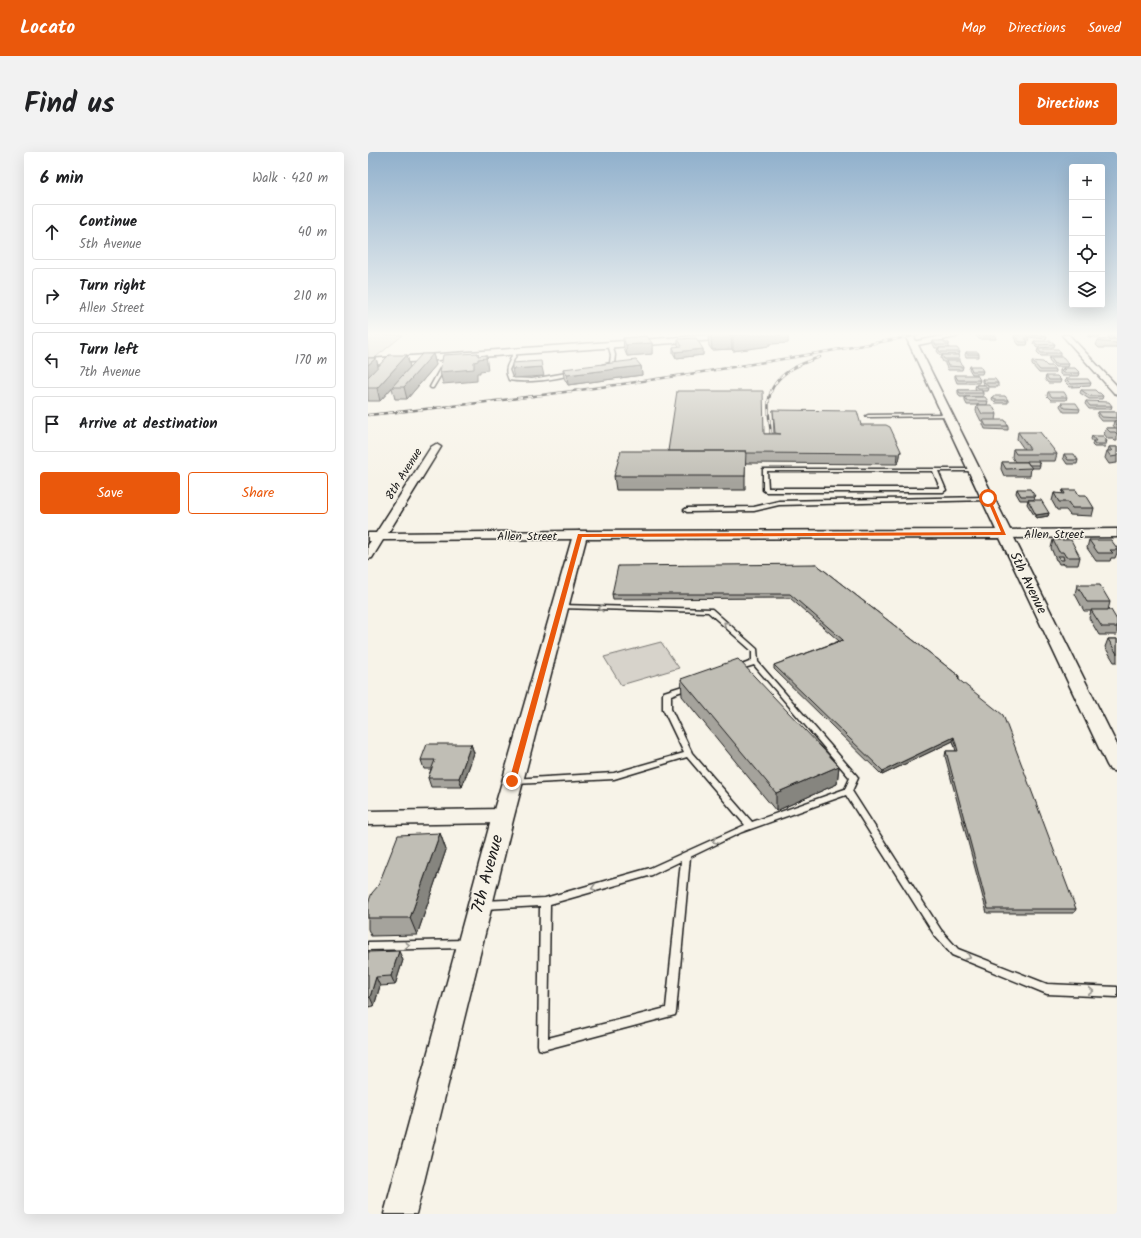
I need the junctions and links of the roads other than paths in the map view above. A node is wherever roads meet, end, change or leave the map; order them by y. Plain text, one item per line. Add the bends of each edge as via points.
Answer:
1 (434, 385) edge
2 (933, 385) edge
3 (432, 388) dead end
4 (948, 415) junction
5 (868, 416) dead end
6 (436, 447) dead end
7 (935, 470) junction
8 (974, 470) junction
9 (988, 498) junction
10 (687, 510) dead end
11 (1117, 533) edge
12 (1004, 534) junction
13 (580, 536) junction
14 (374, 537) edge
15 (368, 555) edge
16 (561, 607) junction
17 (755, 662) junction
18 (726, 673) edge
19 (696, 684) edge
20 (689, 754) junction
21 (1117, 765) edge
22 (512, 781) junction
23 (848, 790) junction
24 (503, 816) junction
25 (374, 820) edge
26 (751, 826) junction
27 (686, 855) junction
28 (545, 902) junction
29 (480, 905) junction
30 (470, 944) junction
31 (368, 946) edge
32 (1117, 992) edge
33 (400, 1214) edge

1 - 3 lane
2 - 4 street, 5th Avenue
4 - 5 lane
4 - 8 street, 5th Avenue
6 - 14 street, 8th Avenue
7 - 7 lane via 765,470 766,490 943,490
7 - 8 lane
8 - 9 street, 5th Avenue
9 - 10 lane via 779,503 754,509
9 - 12 street, 5th Avenue
11 - 12 street, Allen Street
12 - 13 street, Allen Street
12 - 21 street, 5th Avenue
13 - 14 street, Allen Street
13 - 16 street, 7th Avenue
14 - 15 street, 8th Avenue
17 -> 16 lane via 755,650 710,610
16 - 22 street, 7th Avenue
17 - 18 lane
17 - 23 lane via 854,778
19 - 20 lane via 667,694 667,709
20 - 22 lane via 614,776
20 - 26 lane
22 - 24 street, 7th Avenue
23 - 26 lane
23 -> 32 lane via 938,932 955,952 1047,989
24 - 25 street
24 - 29 street, 7th Avenue
26 -> 27 lane
27 -> 28 lane via 652,871
27 - 28 lane via 672,1012 543,1045
28 - 29 lane
29 - 30 street, 7th Avenue
31 -> 30 lane
30 - 33 street, 7th Avenue

